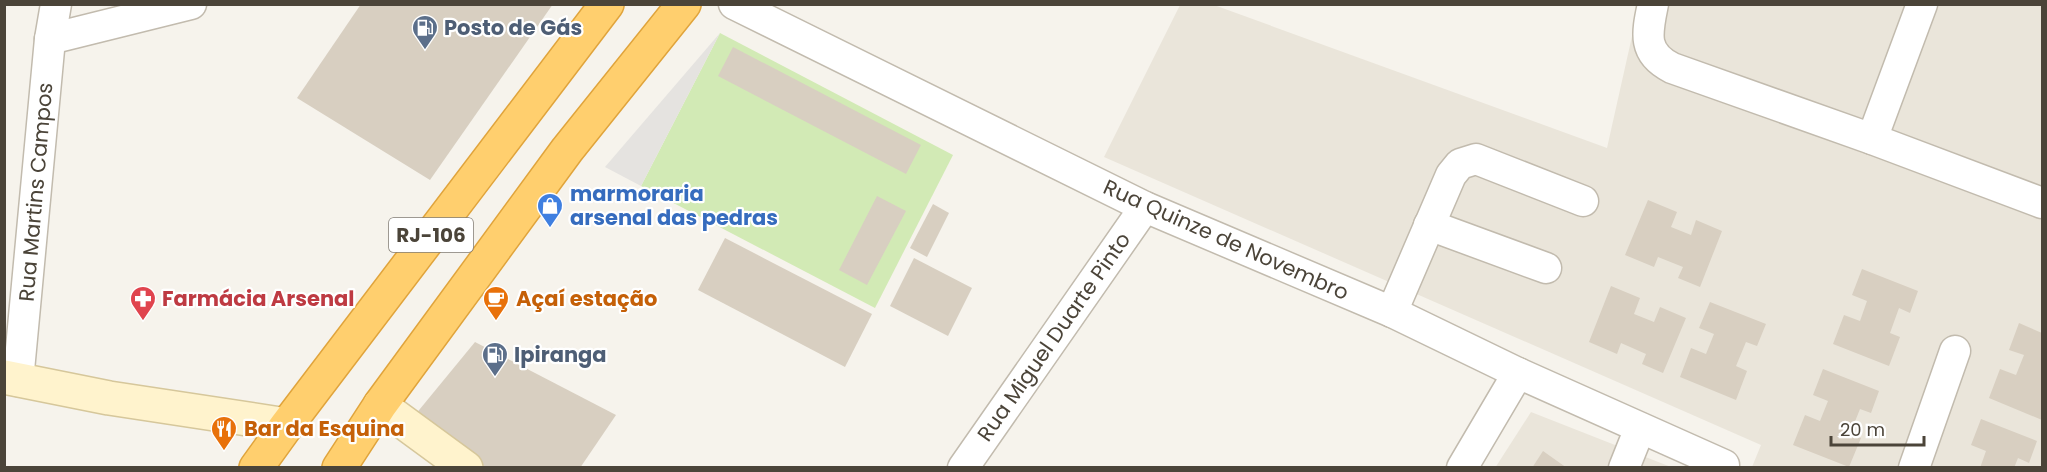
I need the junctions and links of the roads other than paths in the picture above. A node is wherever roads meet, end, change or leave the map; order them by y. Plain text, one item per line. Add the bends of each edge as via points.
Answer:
1 (56, 4) edge
2 (191, 4) edge
3 (607, 4) edge
4 (684, 4) edge
5 (734, 4) edge
6 (1653, 4) edge
7 (1922, 4) edge
8 (50, 39) junction
9 (1872, 139) junction
10 (1583, 201) dead end
11 (2043, 203) edge
12 (1145, 207) junction
13 (1429, 225) junction
14 (1546, 268) dead end
15 (1392, 312) junction
16 (1955, 351) dead end
17 (1518, 373) junction
18 (11, 379) edge
19 (381, 405) junction
20 (286, 425) junction
21 (1640, 428) junction
22 (1724, 465) dead end
23 (965, 467) edge
24 (256, 468) edge
25 (339, 468) edge
26 (466, 468) edge
27 (1462, 468) edge
28 (1624, 468) edge
29 (1914, 468) edge

1 - 8 street, Rua Martins Campos
2 - 8 street
3 - 20 highway, RJ-106
4 - 19 highway, RJ-106 via 567,150
5 - 12 street, Rua Quinze de Novembro
6 - 9 street via 1647,32 1650,48 1661,63
7 - 9 street
8 - 18 street, Rua Martins Campos
9 - 11 street
10 - 13 street via 1476,159 1460,164 1451,175
12 - 15 street, Rua Quinze de Novembro
12 - 23 street, Rua Miguel Duarte Pinto
13 - 14 street
13 - 15 street
15 - 17 street, Rua Quinze de Novembro
16 - 29 street
17 - 21 street, Rua Quinze de Novembro
17 - 27 street
18 - 20 street
19 - 25 highway, RJ-106
19 - 26 street
20 - 24 highway, RJ-106
21 - 22 street, Rua Quinze de Novembro
21 - 28 street

